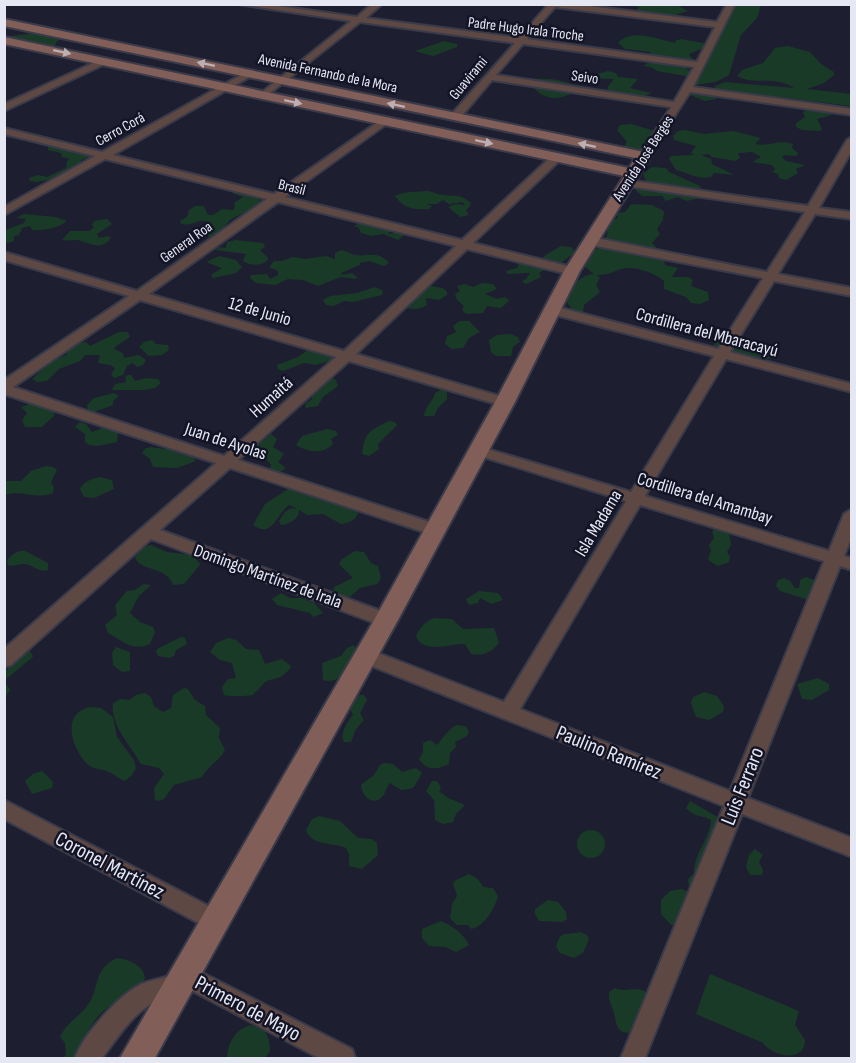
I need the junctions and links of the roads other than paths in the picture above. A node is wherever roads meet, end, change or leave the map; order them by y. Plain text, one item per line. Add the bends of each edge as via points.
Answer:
1 (242, 4) edge
2 (378, 4) edge
3 (731, 4) edge
4 (552, 5) edge
5 (358, 20) junction
6 (4, 22) edge
7 (721, 25) junction
8 (4, 40) edge
9 (519, 42) junction
10 (104, 61) junction
11 (700, 65) junction
12 (250, 73) junction
13 (488, 77) junction
14 (281, 80) junction
15 (225, 87) junction
16 (687, 89) junction
17 (264, 96) junction
18 (677, 105) junction
19 (4, 108) edge
20 (852, 112) edge
21 (455, 117) junction
22 (384, 121) junction
23 (4, 131) edge
24 (852, 140) edge
25 (103, 156) junction
26 (644, 156) junction
27 (557, 157) junction
28 (630, 178) junction
29 (276, 198) junction
30 (812, 210) junction
31 (4, 212) edge
32 (852, 216) edge
33 (591, 241) junction
34 (464, 245) junction
35 (4, 256) edge
36 (572, 271) junction
37 (771, 276) junction
38 (852, 292) edge
39 (139, 295) junction
40 (553, 310) junction
41 (722, 354) junction
42 (347, 355) junction
43 (4, 388) edge
44 (852, 388) edge
45 (505, 402) junction
46 (479, 451) junction
47 (228, 462) junction
48 (636, 498) junction
49 (852, 514) edge
50 (436, 530) junction
51 (149, 532) junction
52 (843, 561) edge
53 (386, 620) junction
54 (366, 656) junction
55 (4, 660) edge
56 (508, 712) junction
57 (735, 802) junction
58 (4, 809) edge
59 (852, 848) edge
60 (216, 921) junction
61 (182, 980) junction
62 (87, 1059) edge
63 (136, 1059) edge
64 (343, 1059) edge
65 (633, 1059) edge

1 - 5 street, Padre Hugo Irala Troche
2 - 5 street
3 - 7 street, Avenida José Berges
4 - 7 street
4 - 9 street, Guavirami
5 - 9 street, Padre Hugo Irala Troche
5 - 14 street
12 -> 6 main road, Avenida Fernando de la Mora
7 - 11 street, Avenida José Berges
8 -> 10 main road, Avenida Fernando de la Mora
9 - 11 street, Padre Hugo Irala Troche
9 - 13 street, Guavirami
10 - 15 main road, Avenida Fernando de la Mora
10 - 19 street
11 - 16 street, Avenida José Berges
12 - 14 main road, Avenida Fernando de la Mora
12 - 15 street, Cerro Corá
13 - 18 street, Seivo
13 - 21 street, Guavirami
14 - 17 street
21 -> 14 main road, Avenida Fernando de la Mora
15 - 17 main road, Avenida Fernando de la Mora
15 - 25 street, Cerro Corá
16 - 18 street, Avenida José Berges
16 - 20 street
17 -> 22 main road, Avenida Fernando de la Mora
18 - 26 street, Avenida José Berges
26 -> 21 main road, Avenida Fernando de la Mora
22 -> 27 main road, Avenida Fernando de la Mora
22 - 29 street, General Roa
23 - 25 street, Brasil
24 - 30 street, Isla Madama
25 - 29 street, Brasil
25 - 31 street, Cerro Corá
26 - 28 main road, Avenida José Berges
27 - 28 main road, Avenida Fernando de la Mora
27 - 34 street, Humaitá
28 - 30 street
28 - 33 main road, Avenida José Berges
29 - 34 street, Brasil
29 - 39 street, General Roa
30 - 32 street
30 - 37 street, Isla Madama
33 - 36 main road, Avenida José Berges
33 - 37 street
34 - 36 street, Brasil
34 - 42 street, Humaitá
35 - 39 street, 12 de Junio
36 - 40 main road, Avenida José Berges
37 - 38 street
37 - 41 street, Isla Madama
39 - 42 street, 12 de Junio
39 - 43 street, General Roa
40 - 41 street, Cordillera del Mbaracayú
40 - 45 main road, Avenida José Berges
41 - 44 street, Cordillera del Mbaracayú
41 - 48 street, Isla Madama
42 - 45 street, 12 de Junio
42 - 47 street, Humaitá
43 - 47 street, Juan de Ayolas
45 - 46 main road, Avenida José Berges
46 - 48 street, Cordillera del Amambay
46 - 50 main road, Avenida José Berges
47 - 50 street, Juan de Ayolas
47 - 51 street, Humaitá
48 - 52 street, Cordillera del Amambay
48 - 56 street, Isla Madama
49 - 52 street, Luis Ferraro
50 - 53 main road, Avenida José Berges
51 - 53 street, Domingo Martínez de Irala
51 - 55 street, Humaitá
52 - 57 street, Luis Ferraro
53 - 54 main road, Avenida José Berges
54 - 56 street, Paulino Ramírez
54 - 60 main road, Avenida José Berges
56 - 57 street, Paulino Ramírez
57 - 59 street, Paulino Ramírez
57 - 65 street, Luis Ferraro
58 - 60 street, Coronel Martínez
60 - 61 main road, Avenida José Berges
61 - 62 street via 148,993 119,1016
61 - 63 main road, Avenida José Berges
61 - 64 street, Primero de Mayo

